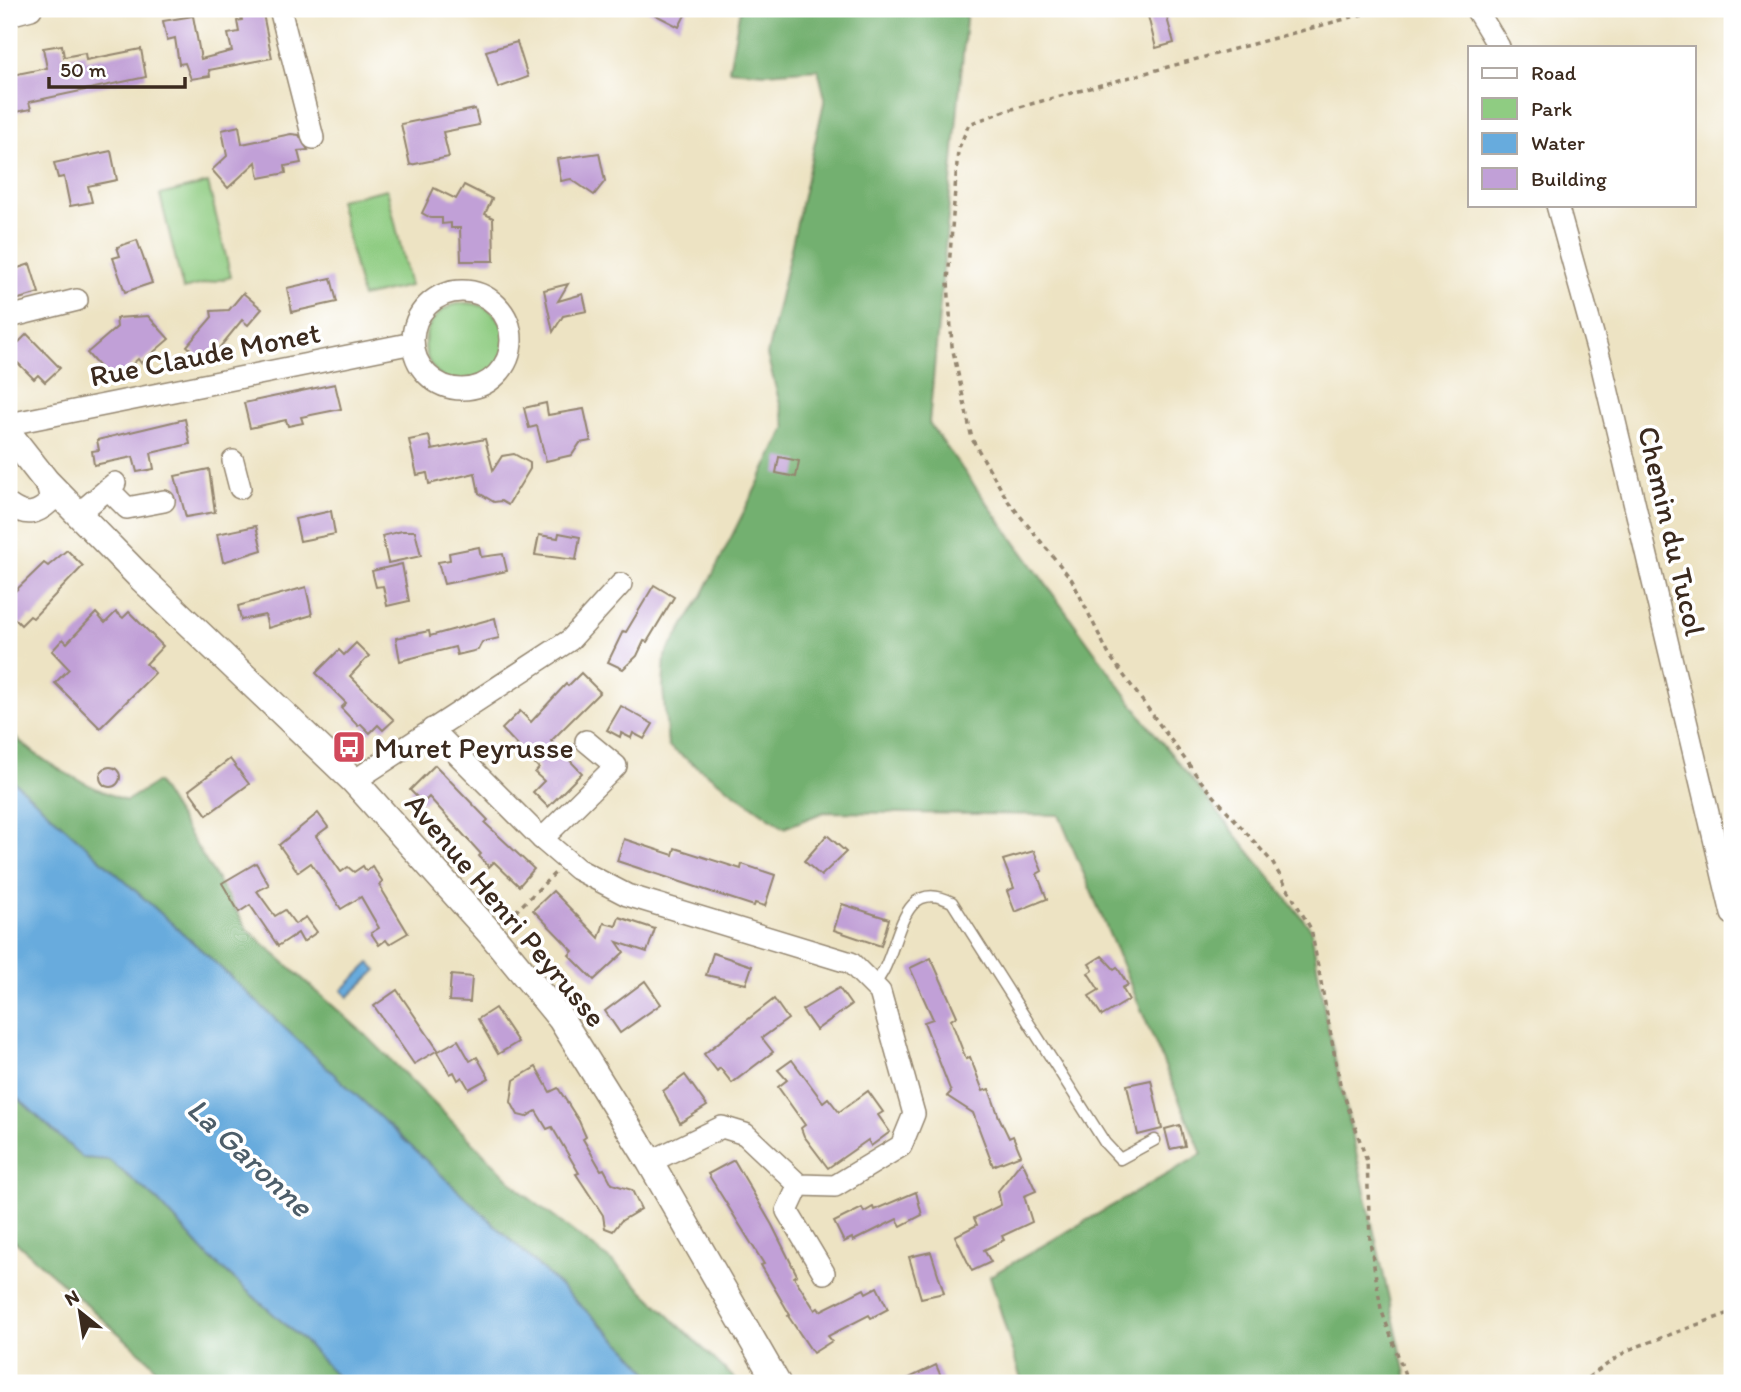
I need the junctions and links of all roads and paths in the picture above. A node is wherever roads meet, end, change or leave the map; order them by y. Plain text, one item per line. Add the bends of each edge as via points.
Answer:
1 (31, 9) edge
2 (279, 9) edge
3 (1382, 9) edge
4 (1476, 9) edge
5 (9, 15) edge
6 (1498, 46) edge
7 (313, 138) dead end
8 (1557, 206) edge
9 (77, 300) dead end
10 (9, 317) edge
11 (413, 344) junction
12 (9, 424) edge
13 (9, 434) edge
14 (233, 461) dead end
15 (46, 481) junction
16 (240, 488) dead end
17 (164, 501) dead end
18 (9, 505) edge
19 (78, 514) junction
20 (621, 584) dead end
21 (432, 729) junction
22 (586, 741) dead end
23 (354, 781) junction
24 (542, 839) junction
25 (566, 862) junction
26 (1732, 914) edge
27 (492, 935) junction
28 (873, 985) junction
29 (1155, 1140) dead end
30 (650, 1162) junction
31 (799, 1185) junction
32 (824, 1273) dead end
33 (1732, 1312) edge
34 (777, 1383) edge
35 (1408, 1383) edge
36 (1580, 1383) edge

1 - 5 street
2 - 7 street
3 - 35 path via 969,124 958,150 948,281 952,346 972,439 1008,501 1072,580 1109,655 1200,780 1272,862 1311,929 1340,1084 1367,1161 1370,1241 1381,1308
4 - 6 street
8 - 26 street, Chemin du Tucol via 1601,363
9 - 10 street
11 - 11 street via 415,321 426,304 452,290 484,294 503,310 513,342 502,372 475,389 443,387 418,366
11 - 12 street, Rue Claude Monet
13 - 15 street, Avenue Henri Peyrusse
14 - 16 street
15 - 18 street via 51,501 38,513 22,514
15 - 19 street, Avenue Henri Peyrusse
17 - 19 street via 127,508 111,486
19 - 23 street, Avenue Henri Peyrusse
20 - 21 street via 570,640
21 - 23 street
21 - 24 street
22 - 24 street via 616,766
23 - 27 street, Avenue Henri Peyrusse
24 - 25 street
25 - 27 path
25 - 28 street via 627,895 850,963
27 - 30 street, Avenue Henri Peyrusse via 561,1019
28 - 29 lane via 887,967 907,910 934,895 952,902 1105,1143 1120,1158
28 - 31 street via 880,992 914,1114 901,1146 835,1186
30 - 31 street via 722,1127 746,1135
30 - 34 street, Avenue Henri Peyrusse
31 - 32 street via 787,1211
33 - 36 path via 1628,1350

